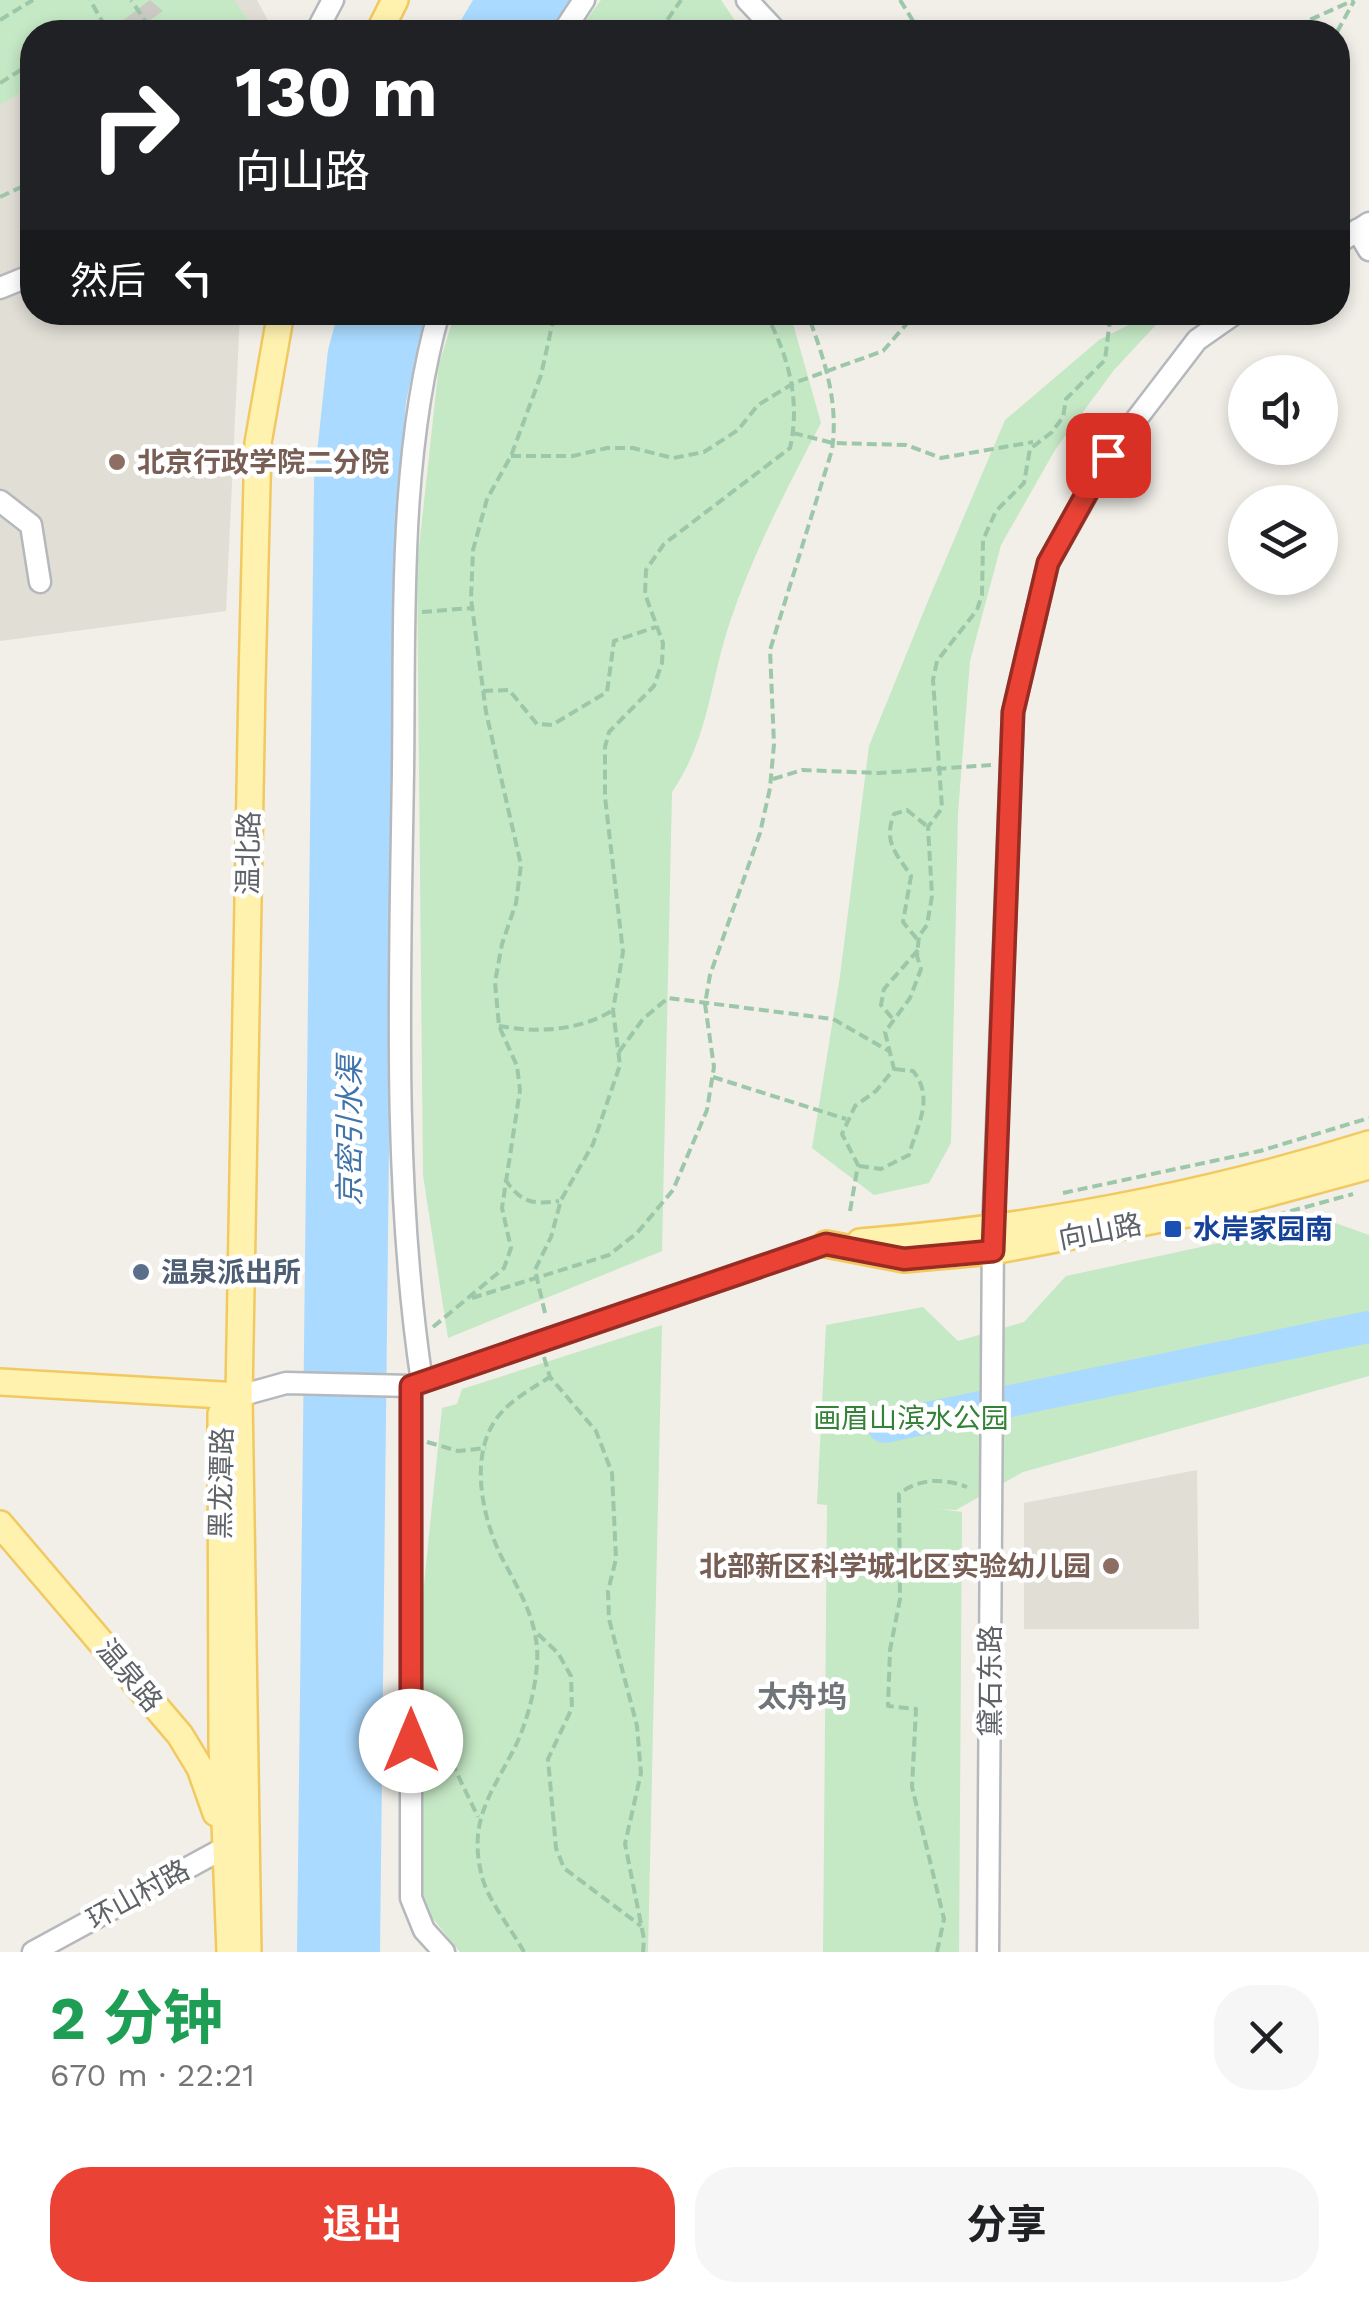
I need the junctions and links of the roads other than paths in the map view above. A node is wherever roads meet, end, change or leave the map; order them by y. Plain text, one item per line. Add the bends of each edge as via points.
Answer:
1 (747, 0) edge
2 (766, 20) edge
3 (1363, 226) edge
4 (1369, 250) edge
5 (279, 325) edge
6 (435, 325) edge
7 (1218, 325) edge
8 (0, 501) edge
9 (40, 582) dead end
10 (1369, 1144) edge
11 (1369, 1166) edge
12 (993, 1241) junction
13 (826, 1244) joint
14 (0, 1382) edge
15 (416, 1384) junction
16 (238, 1396) junction
17 (0, 1524) edge
18 (236, 1846) junction
19 (33, 1952) edge
20 (230, 1952) edge
21 (248, 1952) edge
22 (444, 1952) edge
23 (988, 1952) edge

1 - 2 street
3 - 4 street
5 - 16 main road, 温北路 via 258,443
6 - 15 street via 420,377 405,613 400,1025
7 - 12 street, 黛石东路 via 1197,340 1108,455 1048,563 1013,712
8 - 9 street via 32,525
10 - 12 main road, 向山路
11 - 12 main road, 向山路 via 1203,1210
12 - 13 main road, 向山路 via 904,1259
12 - 23 street, 黛石东路
13 - 15 street, 向山路
14 - 16 main road
15 - 16 street via 286,1383
15 - 22 street via 410,1898 424,1930
16 - 18 main road, 黑龙潭路 via 221,1414
17 - 18 main road, 温泉路 via 180,1736
18 - 19 street, 环山村路
18 - 20 main road, 黑龙潭路
18 - 21 main road, 黑龙潭路

